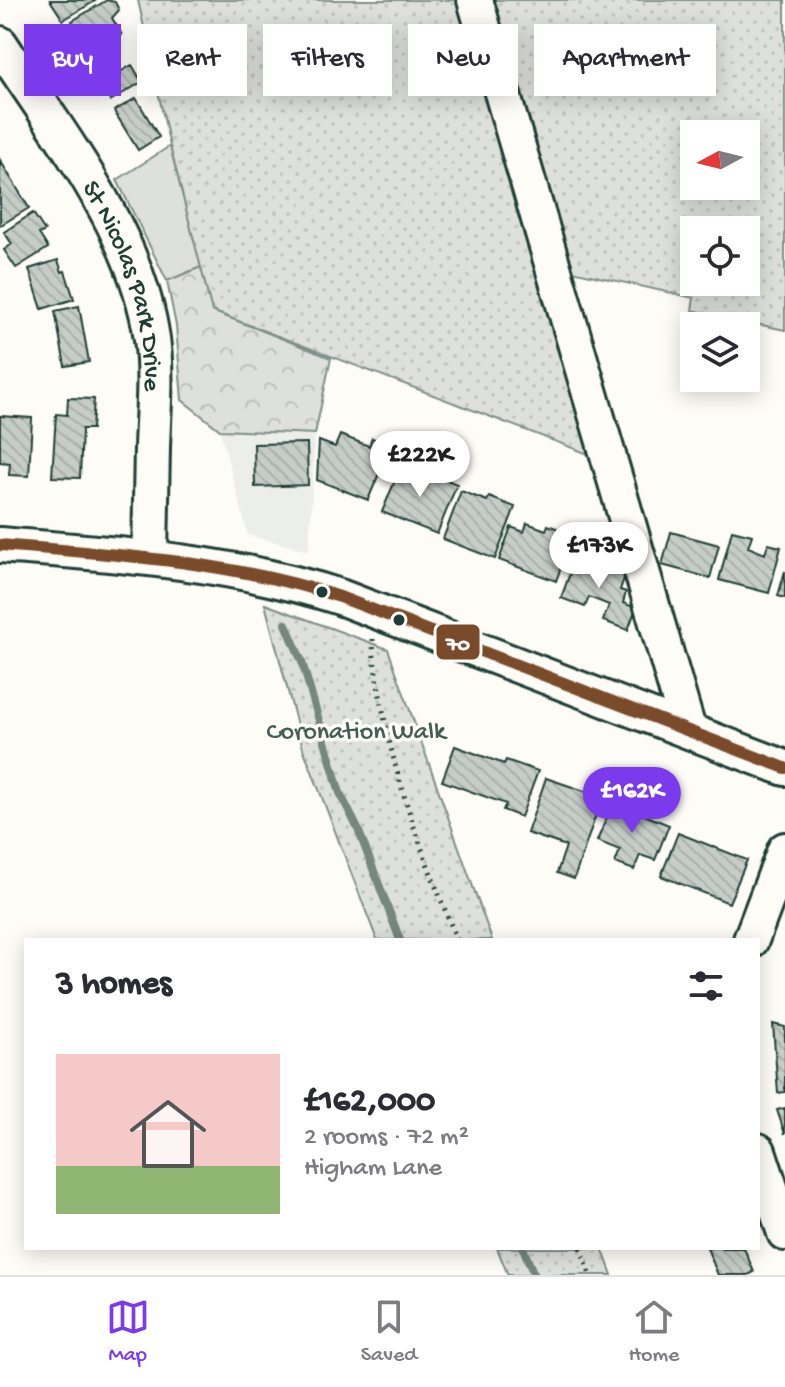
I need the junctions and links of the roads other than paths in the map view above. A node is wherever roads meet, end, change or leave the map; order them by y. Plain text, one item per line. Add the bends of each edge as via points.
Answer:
1 (475, 0) edge
2 (0, 44) edge
3 (0, 545) edge
4 (150, 557) junction
5 (688, 729) junction
6 (785, 768) edge
7 (785, 850) edge
8 (752, 938) edge
9 (760, 1157) edge
10 (785, 1233) edge

1 - 5 street
2 - 4 street, St Nicolas Park Drive via 93,187 127,251 141,296 152,338 154,385
3 - 4 street
4 - 5 street via 288,581
5 - 6 street
7 - 8 street
9 - 10 street

